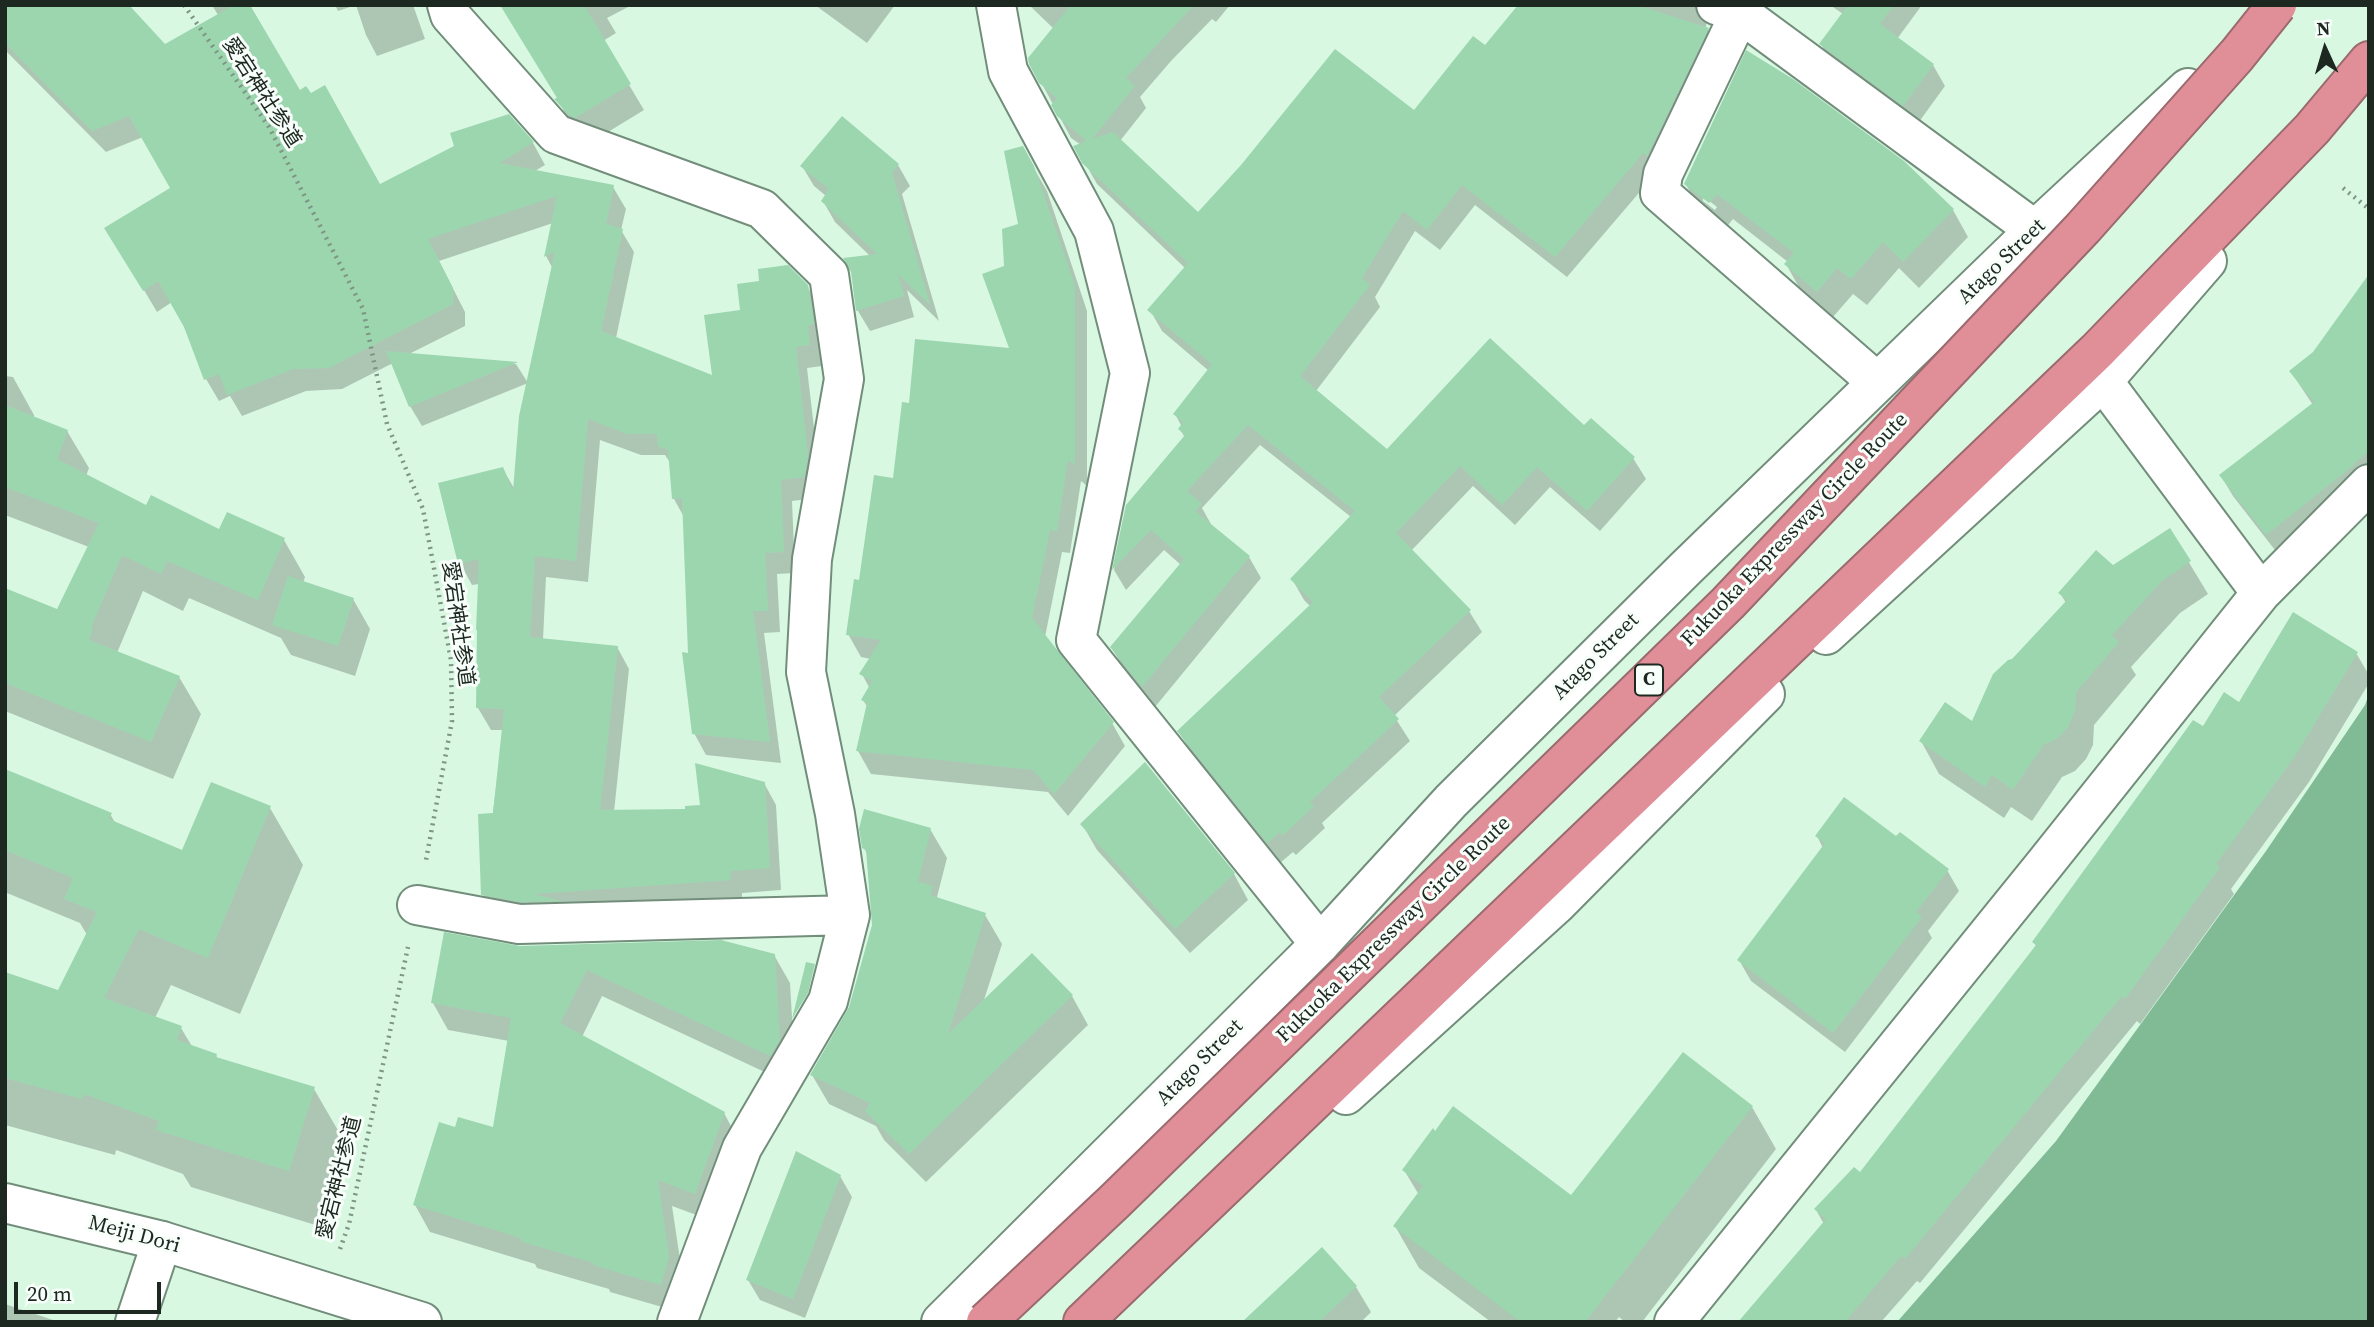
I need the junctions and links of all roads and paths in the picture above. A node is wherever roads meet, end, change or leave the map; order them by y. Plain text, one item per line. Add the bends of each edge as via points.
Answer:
1 (184, 5) edge
2 (447, 5) edge
3 (996, 5) edge
4 (2263, 5) edge
5 (2277, 5) edge
6 (1728, 9) edge
7 (2369, 61) edge
8 (2369, 74) edge
9 (2343, 188) dead end
10 (2369, 209) edge
11 (2035, 230) junction
12 (2103, 381) junction
13 (1877, 382) junction
14 (2369, 484) edge
15 (2261, 593) junction
16 (417, 905) junction
17 (850, 915) junction
18 (1320, 944) junction
19 (5, 1203) edge
20 (162, 1241) junction
21 (324, 1293) junction
22 (135, 1322) edge
23 (422, 1322) edge
24 (677, 1322) edge
25 (941, 1322) edge
26 (986, 1322) edge
27 (1083, 1322) edge
28 (1095, 1322) edge
29 (1674, 1322) edge

1 - 16 path, 愛宕神社参道 via 269,127 363,309 387,424 423,509 451,660 452,721
2 - 17 street via 450,15 556,134 762,209 829,275 844,379 812,559 806,672
3 - 18 street via 1008,71 1094,230 1130,373 1076,640
4 - 11 street, Atago Street via 2195,82
5 - 26 highway, Fukuoka Expressway Circle Route / C, bridge via 2083,228 1728,603
6 - 11 street
6 - 13 street via 1663,174 1660,193
7 - 27 highway via 2312,129 2097,351
8 - 12 street
9 - 10 path
11 - 13 street, Atago Street
12 - 15 street
12 - 28 street via 1786,673 1557,904
13 - 18 street, Atago Street via 1451,801
14 - 15 street
15 - 29 street
16 - 17 street via 519,924
16 - 21 path, 愛宕神社参道 via 349,1224
17 - 24 street via 828,1002 742,1148
18 - 25 street, Atago Street
19 - 20 street, Meiji Dori
20 - 21 street, Meiji Dori
20 - 22 street
21 - 23 street, Meiji Dori

